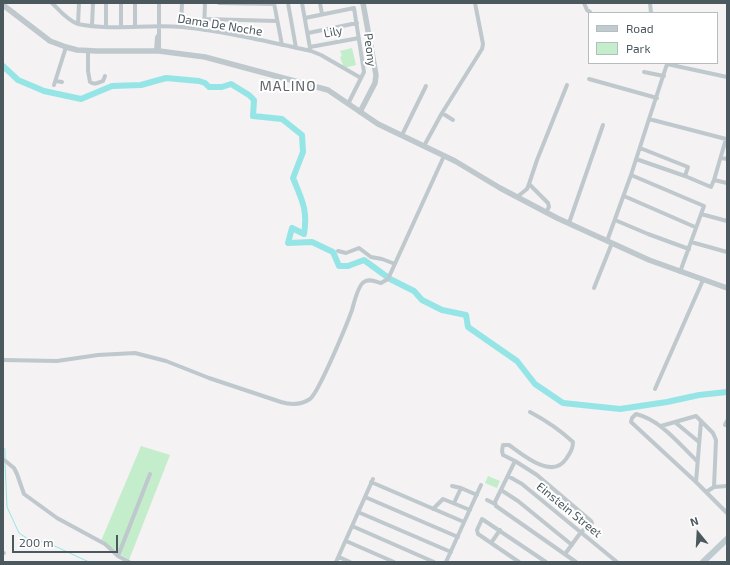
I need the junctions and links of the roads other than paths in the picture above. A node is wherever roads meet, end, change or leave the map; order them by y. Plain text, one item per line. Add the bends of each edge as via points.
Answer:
1 (52, 3) edge
2 (79, 3) edge
3 (92, 3) edge
4 (106, 3) edge
5 (121, 3) edge
6 (135, 3) edge
7 (159, 3) edge
8 (182, 3) edge
9 (205, 3) edge
10 (219, 3) edge
11 (274, 3) edge
12 (288, 3) edge
13 (302, 3) edge
14 (320, 3) edge
15 (363, 3) edge
16 (475, 3) edge
17 (584, 3) edge
18 (3, 4) edge
19 (590, 12) edge
20 (322, 14) junction
21 (305, 18) junction
22 (204, 19) junction
23 (277, 21) junction
24 (78, 24) junction
25 (357, 24) junction
26 (92, 25) junction
27 (106, 26) junction
28 (120, 26) junction
29 (135, 27) junction
30 (159, 27) junction
31 (181, 27) junction
32 (204, 30) junction
33 (308, 33) junction
34 (359, 38) junction
35 (282, 45) junction
36 (66, 47) junction
37 (296, 48) junction
38 (158, 49) junction
39 (310, 49) junction
40 (88, 51) junction
41 (667, 64) joint
42 (689, 64) edge
43 (688, 69) junction
44 (644, 72) dead end
45 (105, 76) dead end
46 (664, 76) junction
47 (727, 77) edge
48 (361, 78) junction
49 (589, 79) dead end
50 (56, 81) junction
51 (62, 82) dead end
52 (54, 85) dead end
53 (426, 86) dead end
54 (567, 86) dead end
55 (657, 98) junction
56 (348, 104) junction
57 (360, 112) junction
58 (442, 114) junction
59 (650, 119) junction
60 (453, 120) dead end
61 (603, 125) dead end
62 (402, 135) junction
63 (726, 137) edge
64 (424, 146) junction
65 (640, 148) junction
66 (444, 156) junction
67 (721, 158) junction
68 (636, 159) junction
69 (727, 159) edge
70 (631, 175) junction
71 (685, 176) junction
72 (714, 180) junction
73 (727, 183) edge
74 (528, 187) junction
75 (624, 196) junction
76 (517, 197) junction
77 (525, 201) junction
78 (546, 212) junction
79 (701, 214) junction
80 (615, 220) junction
81 (727, 221) edge
82 (569, 223) junction
83 (695, 227) junction
84 (610, 242) junction
85 (691, 242) junction
86 (688, 249) junction
87 (338, 251) dead end
88 (727, 252) edge
89 (395, 264) junction
90 (680, 272) junction
91 (703, 280) junction
92 (594, 288) dead end
93 (727, 288) edge
94 (3, 360) edge
95 (655, 389) dead end
96 (530, 412) dead end
97 (701, 421) junction
98 (676, 423) junction
99 (661, 426) junction
100 (699, 442) junction
101 (3, 459) edge
102 (514, 461) junction
103 (698, 461) junction
104 (150, 474) dead end
105 (508, 476) junction
106 (696, 482) junction
107 (481, 485) dead end
108 (452, 486) dead end
109 (727, 486) edge
110 (714, 487) junction
111 (461, 488) junction
112 (501, 490) junction
113 (706, 492) junction
114 (477, 495) junction
115 (365, 497) junction
116 (487, 500) dead end
117 (454, 503) junction
118 (495, 504) junction
119 (433, 509) junction
120 (470, 510) junction
121 (358, 512) junction
122 (727, 513) edge
123 (464, 522) junction
124 (352, 526) junction
125 (500, 530) junction
126 (581, 532) junction
127 (458, 537) junction
128 (727, 539) edge
129 (346, 541) junction
130 (491, 543) junction
131 (572, 545) junction
132 (451, 552) junction
133 (565, 554) junction
134 (118, 556) junction
135 (339, 557) junction
136 (129, 562) edge
137 (336, 562) edge
138 (350, 562) edge
139 (394, 562) edge
140 (434, 562) edge
141 (446, 562) edge
142 (519, 562) edge
143 (546, 562) edge
144 (576, 562) edge
145 (617, 562) edge
146 (703, 562) edge

1 - 24 street via 72,22
2 - 24 street
3 - 26 street
4 - 27 street
5 - 28 street
6 - 29 street
7 - 30 street
8 - 31 street
9 - 22 street
10 - 11 street
11 - 23 street
12 - 37 street
13 - 21 street
14 - 20 street
15 - 57 street via 376,75 375,83
16 - 58 street via 483,46
17 - 19 street
18 - 36 street via 50,41
20 - 21 street
20 - 25 street, Peony via 354,8
21 - 33 street
22 - 23 street
22 - 32 street
23 - 35 street
24 - 26 street, Dama De Noche
25 - 33 street
25 - 34 street, Peony
26 - 27 street, Dama De Noche
27 - 28 street, Dama De Noche
28 - 29 street, Dama De Noche
29 - 30 street, Dama De Noche
30 - 31 street, Dama De Noche
30 - 38 street
31 - 32 street, Dama De Noche
32 - 35 street, Dama De Noche
33 - 39 street
34 - 39 street, Lily
34 - 48 street, Peony via 364,69
35 - 37 street, Dama De Noche
36 - 40 street
36 - 50 street
37 - 39 street, Dama De Noche
38 - 40 street
38 - 56 street via 205,57 324,89
39 - 48 street, Dama De Noche
40 - 45 street via 90,82 102,82
41 - 43 street
41 - 46 street
42 - 43 street
43 - 47 street
44 - 46 street
46 - 55 street
48 - 56 street, Peony
49 - 55 street
50 - 51 street
50 - 52 street
53 - 62 street
54 - 74 street
55 - 59 street
56 - 57 street
57 - 62 street
58 - 60 street
58 - 64 street
59 - 63 street
59 - 65 street
61 - 82 street
62 - 64 street
63 - 67 street
64 - 66 street
65 - 68 street
65 - 71 street via 688,167
66 - 76 street
66 - 89 street
67 - 69 street
67 - 72 street
68 - 70 street
68 - 71 street
70 - 75 street
70 - 79 street via 704,206
71 - 72 street via 711,187
72 - 73 street
74 - 76 street
74 - 77 street
74 - 78 street via 548,204
75 - 80 street
75 - 83 street
76 - 77 street
77 - 78 street
78 - 82 street
79 - 81 street
79 - 83 street
80 - 84 street
80 - 86 street
82 - 84 street
83 - 85 street
84 - 90 street
84 - 92 street
85 - 86 street
85 - 88 street
86 - 90 street
87 - 89 street via 346,253 359,248 371,257
89 - 94 street via 388,279 381,283 366,280 361,284 351,314 316,392 309,400 297,404 281,402 166,361 135,353 57,361
90 - 91 street
91 - 93 street
91 - 95 street
96 - 102 street via 567,436 573,442 573,448 563,464 549,467 539,464 508,445 503,446 503,455
97 - 98 street via 696,416
97 - 100 street
97 - 110 street via 716,440
98 - 99 street
98 - 100 street
99 - 103 street
99 - 106 street via 638,414 631,420
100 - 103 street
101 - 134 street via 14,468 24,494 57,518 105,544
102 - 105 street
102 - 126 street via 537,475 591,521 592,523
103 - 106 street
104 - 134 street
105 - 112 street
105 - 126 street, Einstein Street via 522,484
106 - 113 street
107 - 114 street
108 - 111 street
109 - 110 street
110 - 113 street
111 - 114 street
111 - 117 street
112 - 118 street
112 - 131 street
113 - 122 street
114 - 120 street
115 - 119 street via 372,481
115 - 121 street
115 - 127 street
116 - 118 street
117 - 119 street via 442,499
117 - 120 street
118 - 133 street
119 - 123 street
120 - 123 street
121 - 124 street
121 - 132 street
123 - 127 street
124 - 129 street
124 - 140 street
125 - 130 street
125 - 130 street via 482,519 477,532
125 - 143 street
126 - 131 street
126 - 145 street, Einstein Street
127 - 132 street
128 - 146 main road
129 - 135 street
129 - 139 street
130 - 142 street
131 - 133 street
132 - 141 street
133 - 144 street
134 - 136 street
135 - 137 street
135 - 138 street

